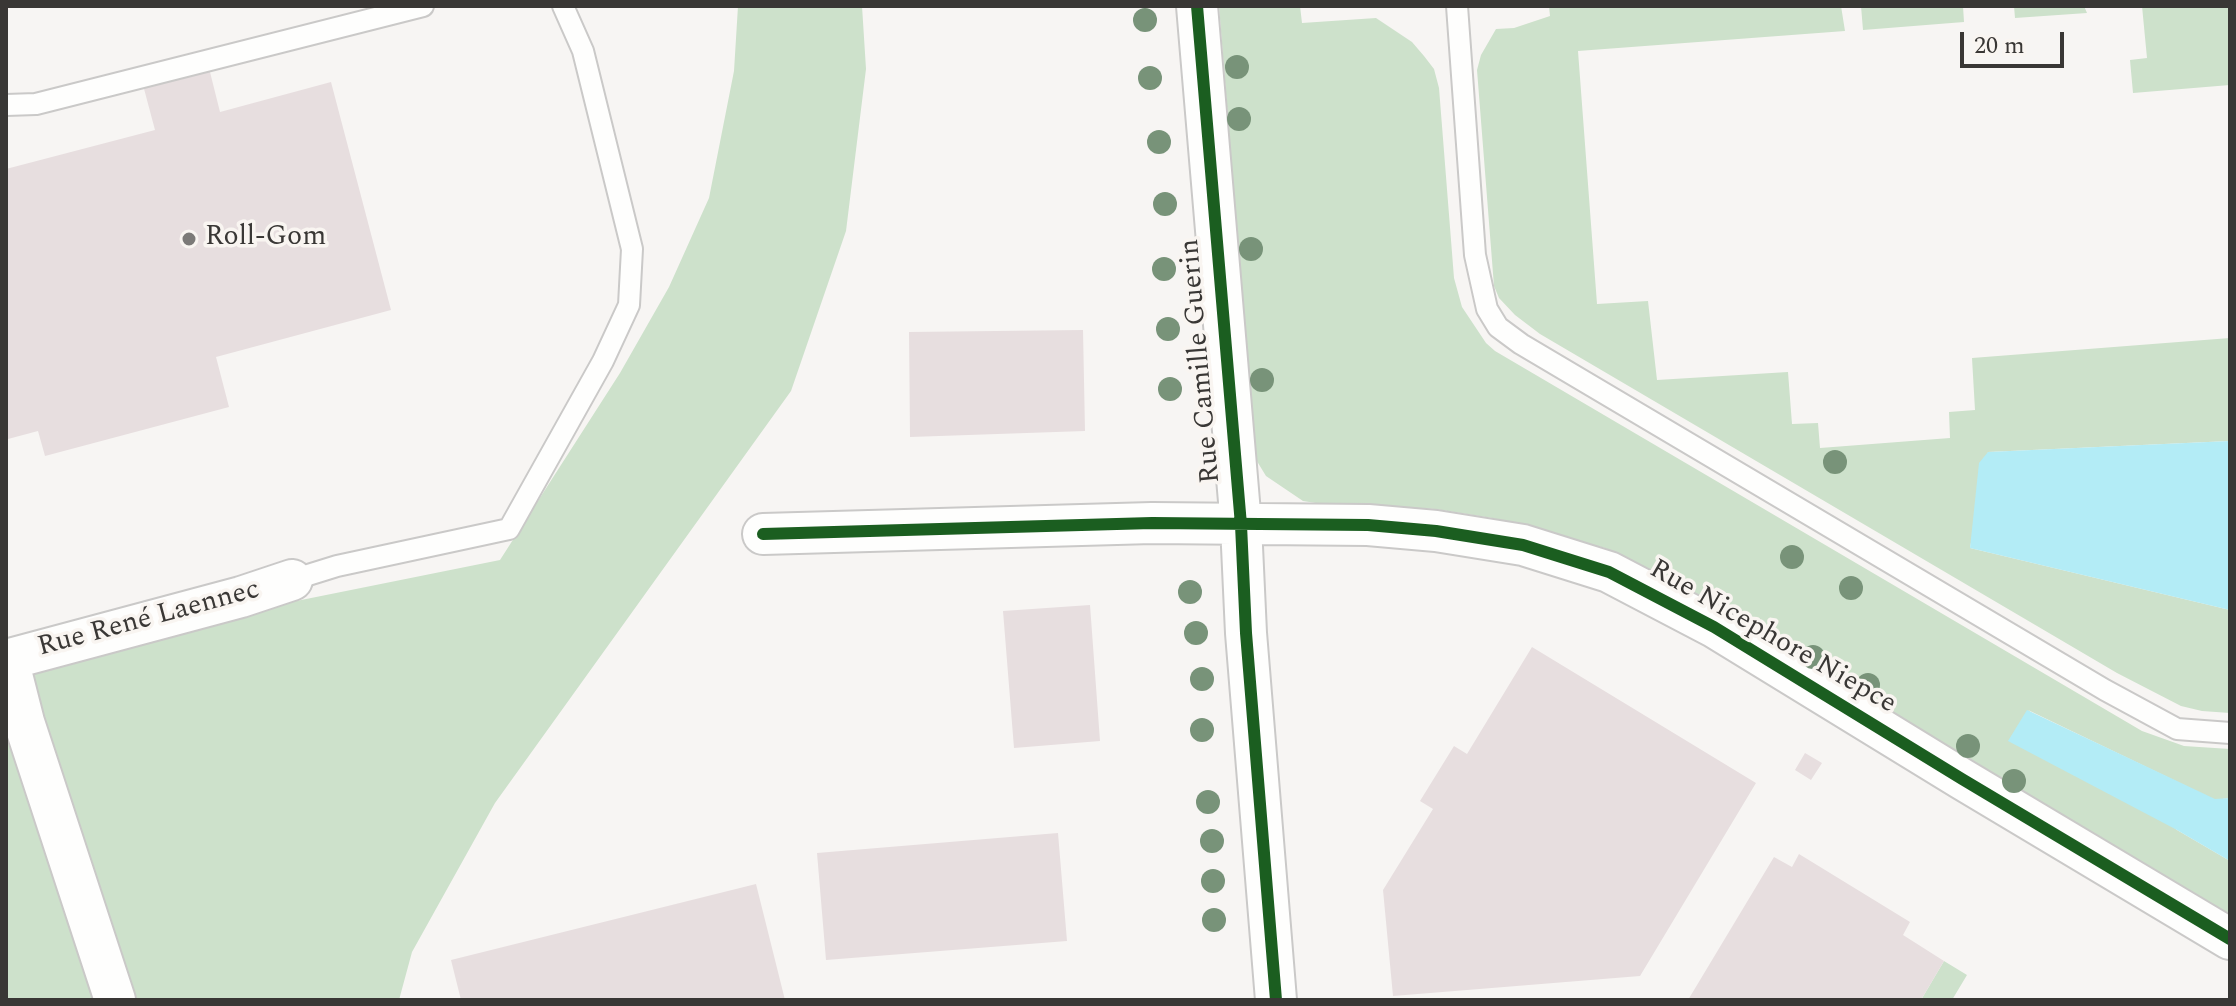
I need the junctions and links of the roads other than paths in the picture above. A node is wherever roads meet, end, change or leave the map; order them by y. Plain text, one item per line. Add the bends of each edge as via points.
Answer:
1 (423, 6) edge
2 (563, 6) edge
3 (1197, 6) edge
4 (1457, 6) edge
5 (6, 105) edge
6 (1241, 525) junction
7 (763, 534) dead end
8 (292, 580) joint
9 (7, 658) edge
10 (2230, 733) edge
11 (2230, 939) edge
12 (115, 1000) edge
13 (1276, 1000) edge

1 - 5 lane via 36,104
2 - 8 lane via 583,51 632,249 629,305 603,361 509,529
3 - 6 street, Rue Camille Guerin
4 - 10 lane via 1475,255 1487,309 1498,327 2105,690 2177,729
6 - 7 street, Rue Nicephore Niepce
6 - 11 street, Rue Nicephore Niepce via 1436,531 1523,545 1609,572 1714,627
6 - 13 street, Rue Camille Guerin
8 - 9 street, Rue René Laennec
9 - 12 street

